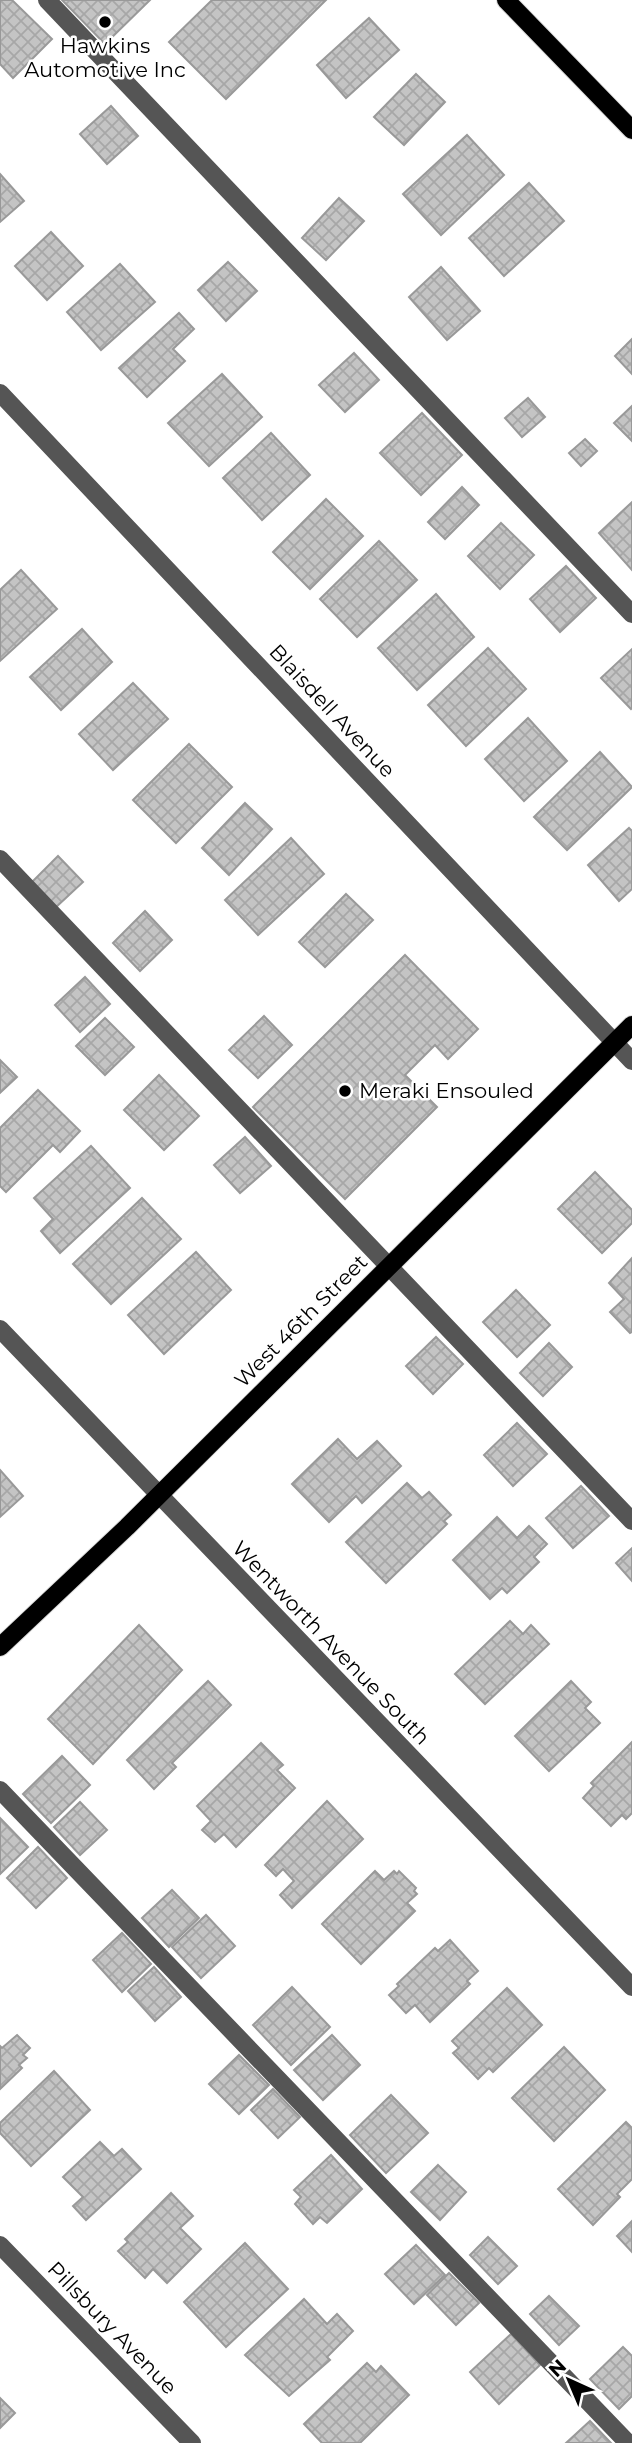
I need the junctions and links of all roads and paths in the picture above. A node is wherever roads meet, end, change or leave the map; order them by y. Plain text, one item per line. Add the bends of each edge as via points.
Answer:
1 (47, 0) edge
2 (506, 0) edge
3 (632, 130) edge
4 (0, 393) edge
5 (632, 614) edge
6 (0, 859) edge
7 (632, 1025) edge
8 (615, 1043) junction
9 (632, 1061) edge
10 (389, 1267) junction
11 (0, 1329) edge
12 (157, 1496) junction
13 (632, 1521) edge
14 (0, 1647) edge
15 (0, 1790) edge
16 (632, 1987) edge
17 (0, 2245) edge
18 (192, 2443) edge
19 (628, 2443) edge

1 - 5 street
2 - 3 main road
4 - 8 street, Blaisdell Avenue
6 - 10 street
7 - 8 main road, West 46th Street
8 - 9 street, Blaisdell Avenue
8 - 10 main road, West 46th Street
10 - 12 main road, West 46th Street
10 - 13 street
11 - 12 street, Wentworth Avenue South
12 - 14 main road, West 46th Street
12 - 16 street, Wentworth Avenue South
15 - 19 street
17 - 18 street, Pillsbury Avenue

